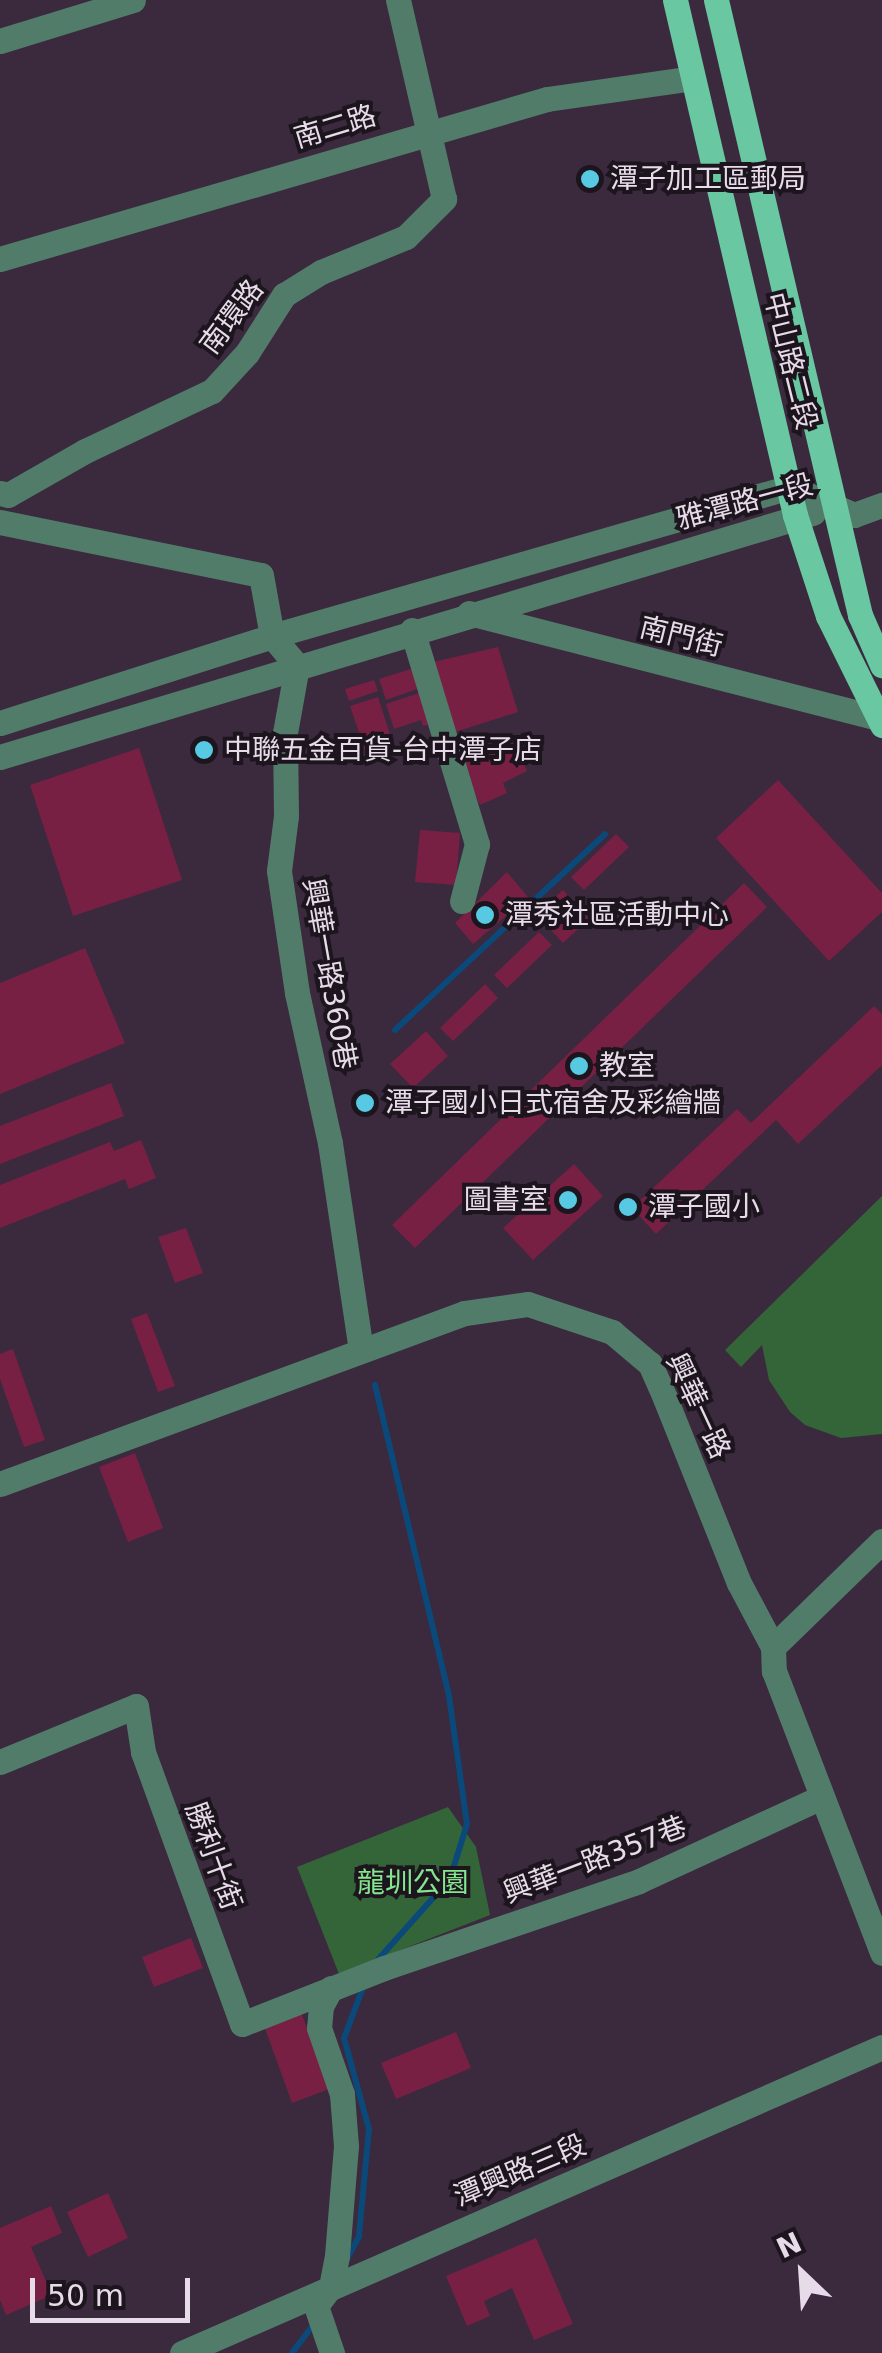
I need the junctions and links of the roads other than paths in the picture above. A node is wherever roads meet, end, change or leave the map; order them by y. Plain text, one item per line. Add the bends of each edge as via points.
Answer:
1 (133, 0) edge
2 (398, 0) edge
3 (675, 0) edge
4 (716, 0) edge
5 (0, 41) edge
6 (692, 78) junction
7 (427, 131) junction
8 (0, 259) edge
9 (790, 487) junction
10 (0, 493) edge
11 (882, 506) edge
12 (838, 510) junction
13 (795, 516) junction
14 (0, 522) edge
15 (469, 613) junction
16 (412, 630) junction
17 (272, 636) junction
18 (882, 665) edge
19 (296, 666) junction
20 (880, 722) edge
21 (0, 723) edge
22 (0, 757) edge
23 (462, 901) dead end
24 (361, 1350) junction
25 (0, 1484) edge
26 (882, 1541) edge
27 (773, 1646) junction
28 (0, 1762) edge
29 (822, 1797) junction
30 (882, 1953) edge
31 (331, 1988) junction
32 (882, 2047) edge
33 (329, 2311) edge
34 (182, 2353) edge

1 - 5 street
2 - 7 street
3 - 6 main road, 中山路二段
4 - 12 main road, 中山路二段
6 - 7 street, 南二路 via 547,99
6 - 9 main road, 中山路二段
7 - 8 street, 南二路
7 - 10 street, 南環路 via 444,199 406,236 284,294 212,392 8,495
9 - 12 street, 雅潭路一段
9 - 13 main road, 中山路二段
9 - 17 street, 雅潭路一段
11 - 12 street via 854,515
12 - 13 street, 雅潭路一段
12 - 18 main road, 中山路二段 via 860,615
13 - 15 street, 雅潭路一段
13 - 20 main road, 中山路二段 via 828,616
14 - 17 street via 261,574
15 - 16 street, 雅潭路一段
15 - 20 street, 南門街
16 - 19 street, 雅潭路一段
16 - 23 street via 477,844
17 - 19 street
17 - 21 street, 雅潭路一段
19 - 22 street, 雅潭路一段
19 - 24 street, 興華一路360巷 via 285,733 280,871
24 - 25 street, 興華一路
24 - 27 street, 興華一路 via 465,1313 528,1304 624,1340 650,1364 740,1584
26 - 27 street
27 - 29 street, 興華一路 via 774,1670
28 - 31 street, 勝利十街 via 136,1706 143,1752 242,2024
29 - 30 street, 興華一路
29 - 31 street, 興華一路357巷 via 638,1882
31 - 33 street via 319,2028 342,2094 346,2146
32 - 33 street, 潭興路三段
33 - 34 street, 潭興路三段

